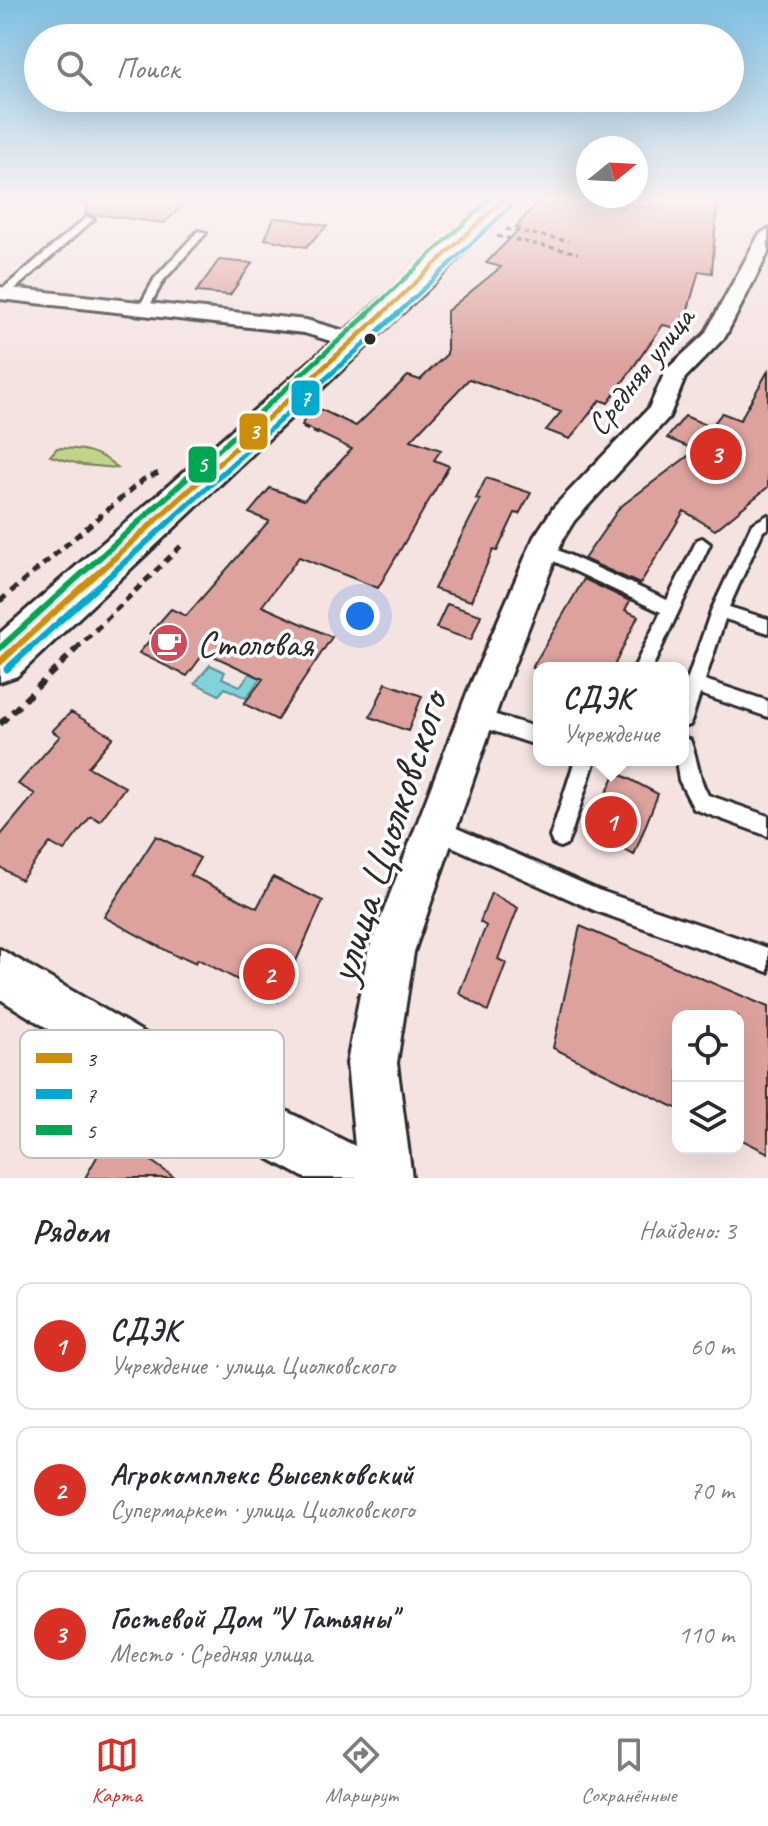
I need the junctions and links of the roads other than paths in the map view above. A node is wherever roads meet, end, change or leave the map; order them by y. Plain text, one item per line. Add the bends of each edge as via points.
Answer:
1 (49, 253) edge
2 (183, 253) edge
3 (458, 253) edge
4 (758, 253) edge
5 (1, 293) edge
6 (143, 309) junction
7 (354, 341) junction
8 (768, 520) edge
9 (547, 544) junction
10 (702, 544) dead end
11 (671, 609) junction
12 (719, 611) junction
13 (768, 626) edge
14 (0, 662) edge
15 (646, 662) edge
16 (695, 684) junction
17 (689, 702) edge
18 (768, 709) edge
19 (476, 717) junction
20 (533, 735) edge
21 (583, 766) edge
22 (687, 766) edge
23 (768, 826) edge
24 (436, 829) junction
25 (560, 837) dead end
26 (768, 960) edge
27 (0, 972) edge
28 (96, 1030) edge
29 (284, 1138) edge
30 (360, 1178) edge
31 (385, 1178) edge

1 - 5 lane
2 - 6 lane
3 - 7 main road
4 - 9 street, Средняя улица via 714,337 674,375 660,411 564,514
5 - 6 street
6 - 7 street via 306,327
7 - 14 main road via 282,418 188,490
8 - 12 lane via 757,528
9 - 11 lane
9 - 19 street, улица Циолковского
10 - 11 lane
11 - 15 lane
12 - 13 lane
12 - 16 lane
16 - 17 lane
16 - 18 lane
19 - 20 lane
19 - 24 street, улица Циолковского
21 - 25 lane
22 - 23 lane via 701,802
24 - 26 lane via 596,900
24 - 31 street, улица Циолковского via 391,952 372,1063
27 - 28 street
29 - 30 street

